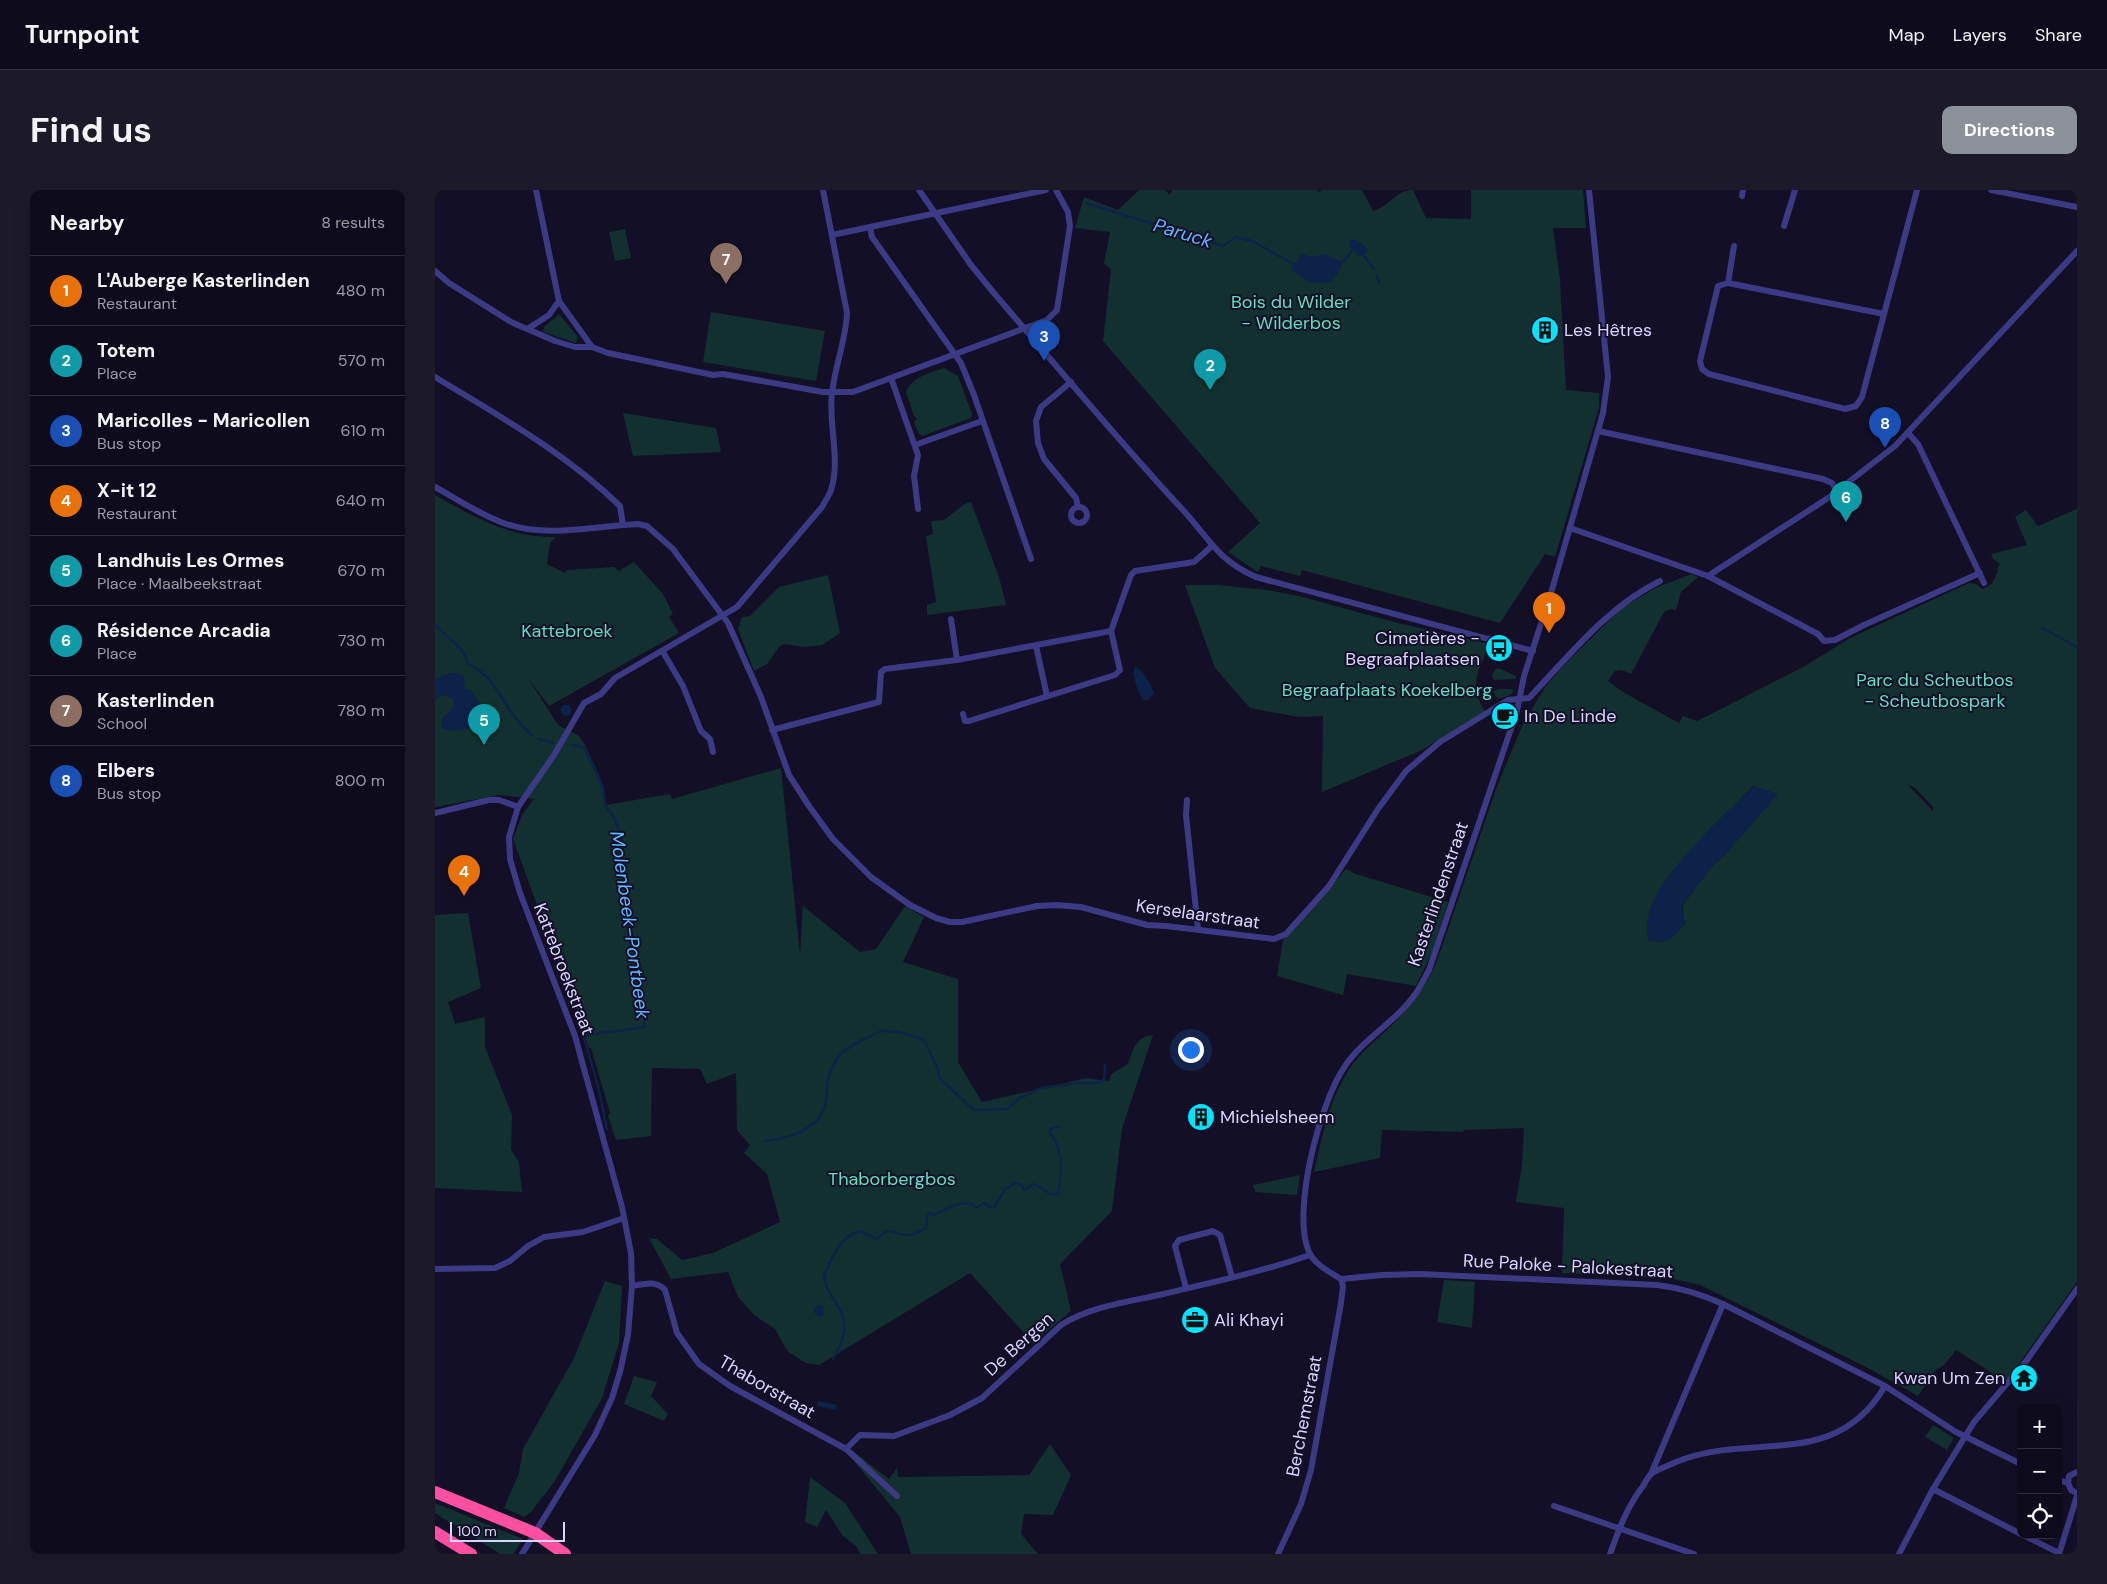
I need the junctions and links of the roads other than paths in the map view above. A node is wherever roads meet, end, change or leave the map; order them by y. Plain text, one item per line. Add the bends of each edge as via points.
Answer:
1 (535, 190) edge
2 (823, 190) edge
3 (919, 190) edge
4 (1046, 190) edge
5 (1056, 190) edge
6 (1589, 190) edge
7 (1795, 190) edge
8 (1917, 190) edge
9 (1995, 190) edge
10 (2077, 207) edge
11 (936, 214) junction
12 (1784, 226) dead end
13 (870, 228) junction
14 (832, 235) junction
15 (1734, 246) dead end
16 (2077, 251) edge
17 (435, 271) edge
18 (1728, 283) junction
19 (559, 301) junction
20 (1884, 314) junction
21 (529, 328) junction
22 (1025, 330) junction
23 (592, 347) junction
24 (955, 355) junction
25 (435, 377) edge
26 (891, 378) junction
27 (1071, 382) junction
28 (832, 392) junction
29 (982, 421) junction
30 (1598, 431) junction
31 (1909, 433) junction
32 (915, 445) junction
33 (435, 486) edge
34 (1837, 491) junction
35 (1078, 507) dead end
36 (918, 509) dead end
37 (623, 525) junction
38 (1571, 528) junction
39 (1212, 546) junction
40 (1031, 559) dead end
41 (1980, 573) junction
42 (1707, 576) junction
43 (1660, 581) dead end
44 (1984, 583) dead end
45 (723, 617) junction
46 (951, 619) dead end
47 (1111, 631) junction
48 (1036, 646) junction
49 (1533, 651) junction
50 (663, 652) junction
51 (957, 660) junction
52 (1047, 696) junction
53 (1519, 698) junction
54 (963, 714) dead end
55 (772, 730) junction
56 (713, 752) dead end
57 (1187, 800) dead end
58 (518, 807) junction
59 (435, 813) edge
60 (1198, 929) junction
61 (624, 1218) junction
62 (1310, 1254) junction
63 (435, 1269) edge
64 (1232, 1277) junction
65 (1341, 1279) junction
66 (632, 1286) junction
67 (1186, 1288) junction
68 (2077, 1289) edge
69 (1723, 1304) junction
70 (1885, 1386) junction
71 (1965, 1435) junction
72 (846, 1449) junction
73 (2017, 1462) edge
74 (2077, 1472) edge
75 (1651, 1474) junction
76 (2062, 1482) edge
77 (2067, 1484) junction
78 (1933, 1490) junction
79 (435, 1492) edge
80 (2077, 1494) edge
81 (897, 1496) dead end
82 (1553, 1506) dead end
83 (1619, 1528) junction
84 (435, 1532) edge
85 (2017, 1532) edge
86 (535, 1533) junction
87 (2030, 1539) edge
88 (471, 1554) edge
89 (522, 1554) edge
90 (565, 1554) edge
91 (1279, 1554) edge
92 (1610, 1554) edge
93 (1694, 1554) edge
94 (1899, 1554) edge
95 (2059, 1554) edge

1 - 19 street
2 - 14 street, Kattebroekstraat
3 - 11 street
4 - 11 street
5 - 22 street via 1070,226 1057,310 1047,320
6 - 30 street, Kasterlindenstraat via 1608,377
7 - 12 street
8 - 20 street
9 - 10 street
11 - 13 street
11 - 22 street via 971,265
13 - 14 street
13 - 24 street via 872,237
14 - 28 street, Kattebroekstraat via 847,313
15 - 18 street
16 - 31 street
17 - 21 street via 511,322
18 - 20 street
18 - 20 street via 1718,286 1700,362 1702,369 1709,374 1845,410 1855,406 1862,397
19 - 21 street via 549,315
19 - 23 street
21 - 23 street via 575,347
22 - 24 street
22 - 27 street
23 - 28 street via 664,366
24 - 26 street
24 - 29 street via 961,362
25 - 37 street via 568,462 620,506
26 - 28 street via 853,392
26 - 32 street
27 - 35 street via 1041,408 1036,421 1038,443 1044,459 1075,498
27 - 39 street
28 - 45 street, Kattebroekstraat via 835,469 831,489 822,507 737,608
29 - 32 street
29 - 40 street
30 - 34 street via 1823,479 1832,483
30 - 38 street, Kasterlindenstraat
31 - 34 street
31 - 41 street via 1919,444
32 - 36 street via 918,455 913,476
33 - 37 street, Kerselaarstraat via 470,508 522,528 559,531
34 - 42 street
37 - 45 street, Kerselaarstraat via 647,526 657,533 689,569
38 - 42 street
38 - 49 street, Kasterlindenstraat
39 - 47 street via 1194,562 1135,571
39 - 49 street via 1231,564 1255,577
41 - 42 street via 1835,640 1824,640
41 - 44 street
43 - 53 street, Kerselaarstraat via 1615,608 1529,698
45 - 50 street, Kattebroekstraat
45 - 55 street, Kerselaarstraat via 761,697
46 - 51 street
47 - 48 street
47 - 52 street via 1121,670 1115,675
48 - 51 street
48 - 52 street
49 - 53 street, Kasterlindenstraat
50 - 56 street via 683,686 701,731 710,739
50 - 58 street, Kattebroekstraat via 615,678 601,694 586,701 563,742
51 - 55 street via 885,669 881,672 879,702
52 - 54 street via 969,721
53 - 60 street, Kerselaarstraat via 1508,700 1440,742 1406,771 1329,886 1285,934 1274,939
53 - 62 street, Kasterlindenstraat via 1429,970 1416,994 1363,1045 1331,1089 1303,1202 1303,1232
55 - 60 street, Kerselaarstraat via 789,775 833,839 871,877 923,912 949,922 962,922 1037,906 1081,907 1147,925
57 - 60 street
58 - 59 street via 489,800
58 - 61 street, Kattebroekstraat via 510,830 510,859 519,892 575,1036
61 - 63 street via 583,1232 544,1237 495,1268
61 - 66 street, Kattebroekstraat via 631,1253
62 - 64 street, De Bergen
62 - 65 street via 1317,1263
64 - 67 street, De Bergen
64 - 67 street via 1220,1235 1213,1231 1179,1240 1175,1246
65 - 69 street, Rue Paloke - Palokestraat via 1444,1274 1657,1285 1698,1293
65 - 91 street, Berchemstraat via 1341,1303 1311,1470 1301,1504
66 - 72 street, Thaborstraat via 661,1285 677,1334 699,1364 730,1386
66 - 86 street, Kattebroekstraat via 628,1335 612,1398 595,1435
67 - 72 street, De Bergen via 1075,1316 1061,1325 982,1398 934,1423 894,1436 860,1435
68 - 71 street via 2027,1360
69 - 70 street, Rue Paloke - Palokestraat
69 - 75 street
70 - 71 street, Rue Paloke - Palokestraat
70 - 75 street via 1856,1420 1826,1437 1805,1444 1689,1457
71 - 73 street, Rue Paloke - Palokestraat
71 - 78 street
72 - 81 street
74 - 77 street via 2069,1476
75 - 83 street via 1630,1503
76 - 77 street
77 - 80 street
78 - 85 street
78 - 94 street
79 - 86 highway
80 - 95 street
82 - 83 street
83 - 92 street
83 - 93 street
84 - 88 highway
86 - 89 street, Kattebroekstraat
86 - 90 highway
87 - 95 street

